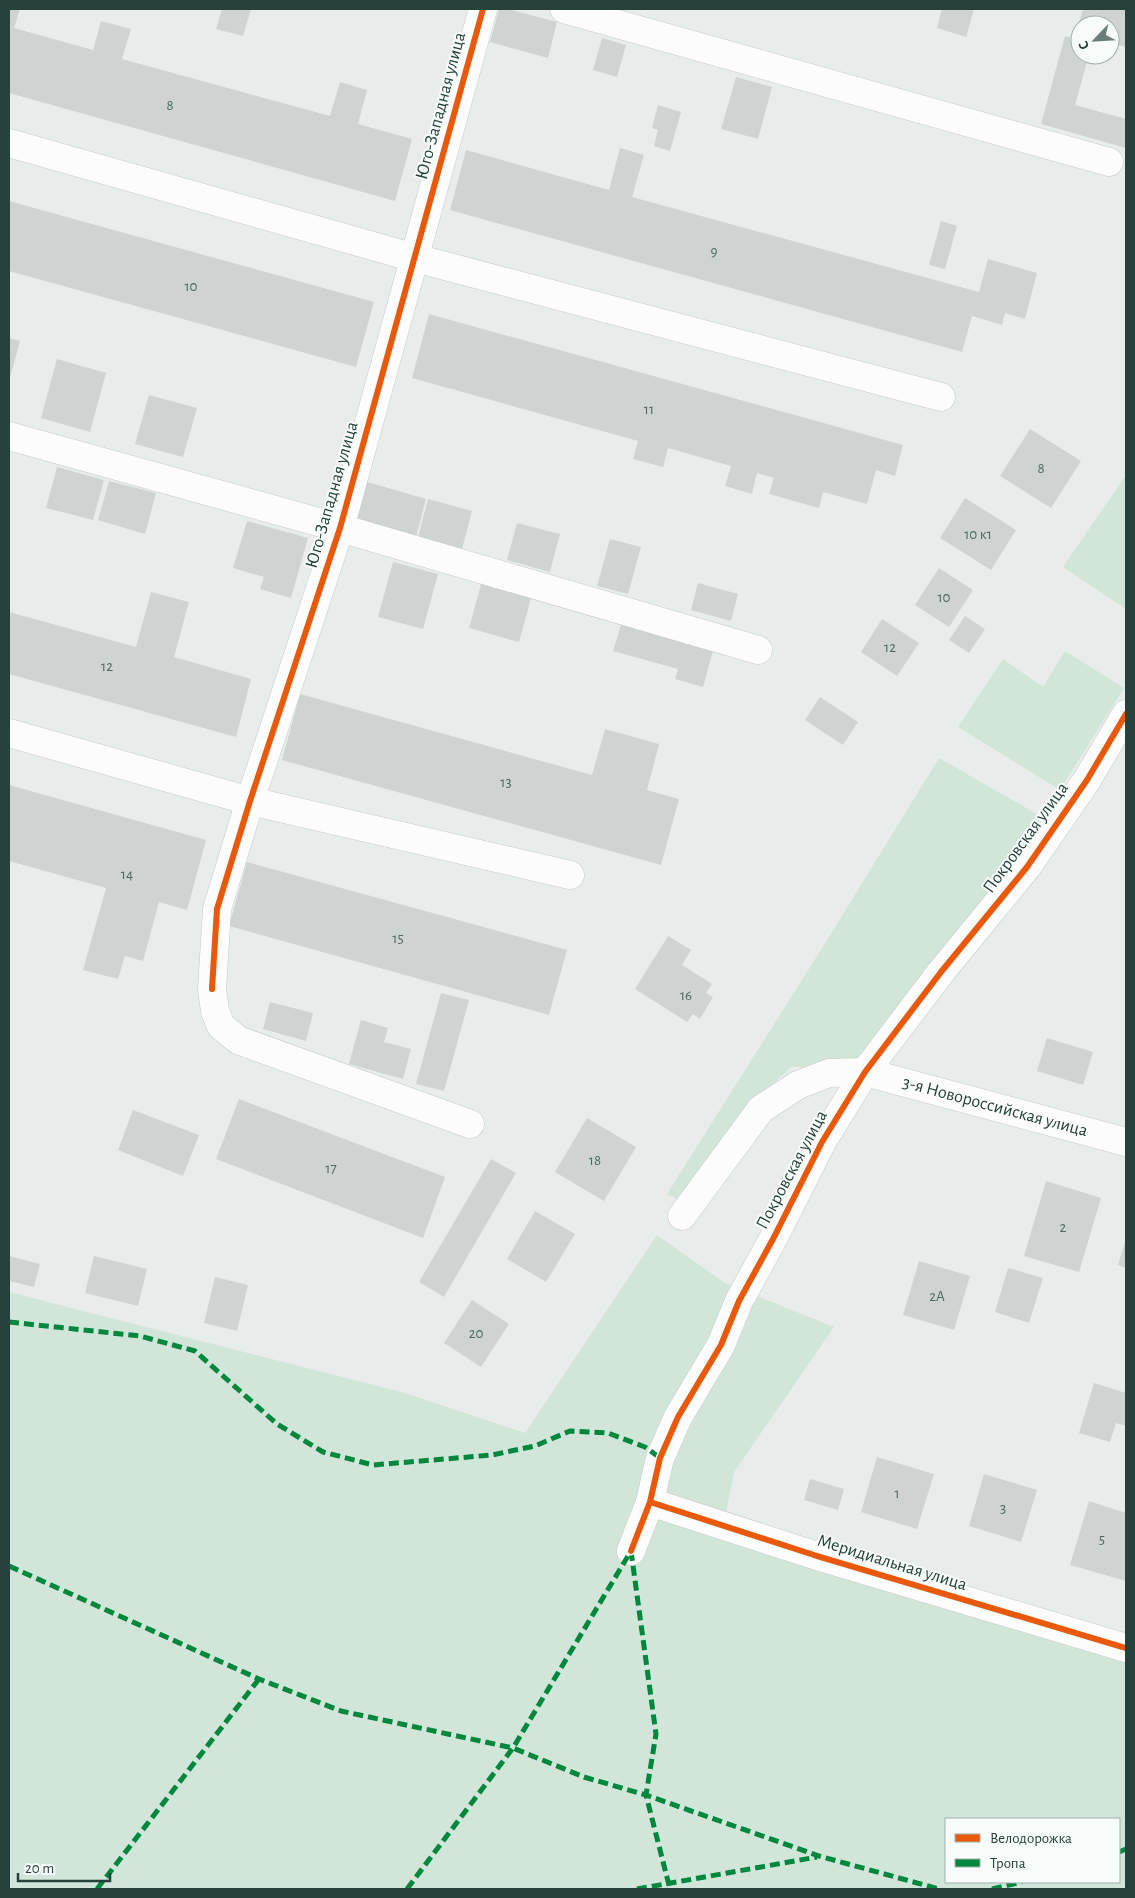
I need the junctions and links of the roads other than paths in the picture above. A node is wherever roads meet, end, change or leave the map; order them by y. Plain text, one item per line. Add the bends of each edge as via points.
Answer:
1 (483, 9) edge
2 (564, 9) edge
3 (9, 143) edge
4 (1109, 162) dead end
5 (415, 258) junction
6 (941, 397) dead end
7 (9, 436) edge
8 (340, 528) junction
9 (758, 650) dead end
10 (1126, 714) edge
11 (9, 733) edge
12 (250, 801) junction
13 (570, 875) dead end
14 (865, 1072) junction
15 (470, 1124) dead end
16 (1126, 1142) edge
17 (682, 1216) dead end
18 (650, 1502) junction
19 (631, 1552) dead end
20 (1126, 1648) edge

1 - 5 street, Юго-Западная улица
2 - 4 street
3 - 5 street
5 - 6 street
5 - 8 street, Юго-Западная улица
7 - 8 street
8 - 9 street
8 - 12 street, Юго-Западная улица
10 - 14 street, Покровская улица via 1086,780 1027,866
11 - 12 street
12 - 13 street
12 - 15 street, Юго-Западная улица via 216,909 212,989 221,1026 238,1040
14 - 16 street, 3-я Новороссийская улица
14 - 17 street, 3-я Новороссийская улица via 829,1073 798,1085 761,1109
14 - 18 street, Покровская улица via 822,1142 739,1301 722,1346 678,1417 660,1458
18 - 19 street, Покровская улица
18 - 20 street, Меридиальная улица via 814,1555

